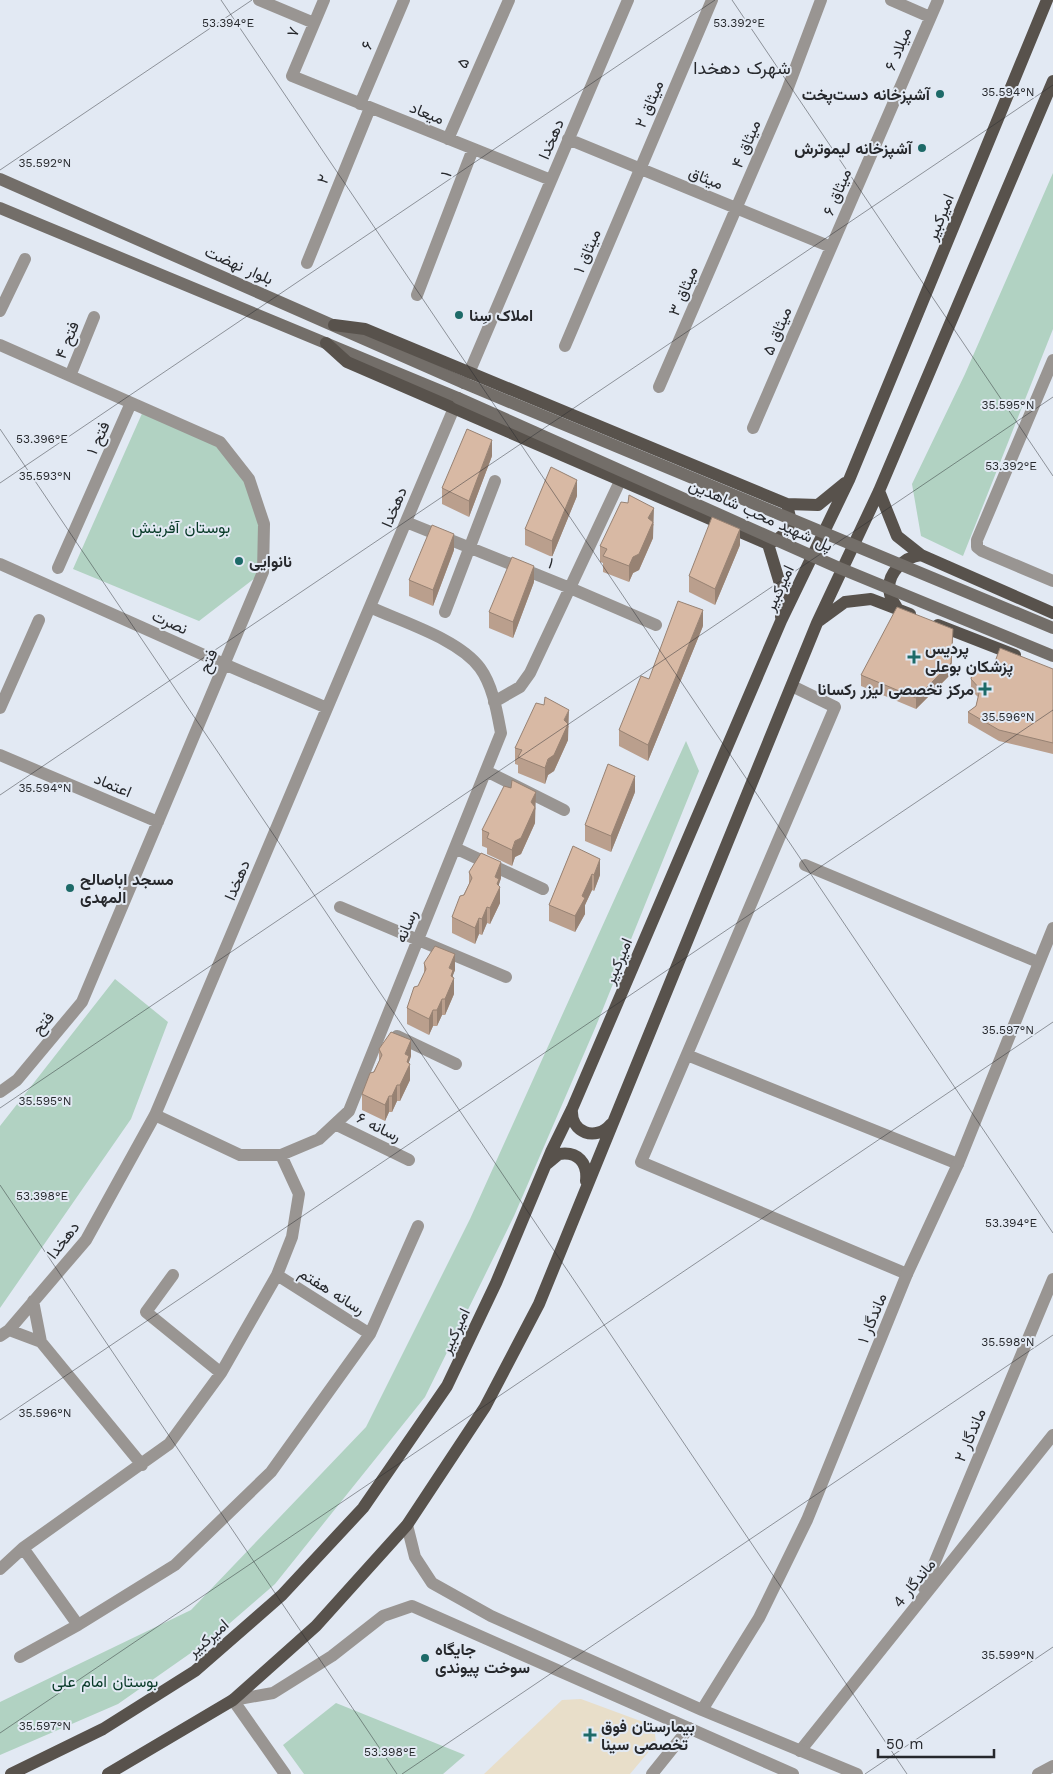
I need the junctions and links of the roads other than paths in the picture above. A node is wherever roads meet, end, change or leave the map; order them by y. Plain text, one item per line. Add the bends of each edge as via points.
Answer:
1 (259, 0) edge
2 (324, 0) edge
3 (404, 0) edge
4 (508, 0) edge
5 (628, 0) edge
6 (712, 0) edge
7 (822, 0) edge
8 (891, 0) edge
9 (938, 0) edge
10 (1047, 0) edge
11 (930, 16) junction
12 (314, 23) junction
13 (292, 76) joint
14 (1053, 81) edge
15 (365, 106) junction
16 (885, 123) joint
17 (448, 139) junction
18 (568, 139) junction
19 (472, 149) junction
20 (639, 168) junction
21 (0, 179) edge
22 (551, 180) junction
23 (0, 208) edge
24 (736, 208) junction
25 (831, 247) junction
26 (25, 259) dead end
27 (307, 263) dead end
28 (416, 295) dead end
29 (0, 311) edge
30 (94, 316) dead end
31 (0, 345) edge
32 (565, 346) dead end
33 (1053, 360) edge
34 (70, 376) junction
35 (466, 378) junction
36 (659, 388) dead end
37 (131, 403) junction
38 (456, 403) junction
39 (753, 428) dead end
40 (621, 479) junction
41 (496, 480) dead end
42 (849, 480) junction
43 (879, 491) junction
44 (787, 504) junction
45 (406, 522) junction
46 (768, 544) junction
47 (469, 548) junction
48 (922, 555) junction
49 (0, 564) edge
50 (58, 568) dead end
51 (1053, 581) edge
52 (570, 588) junction
53 (370, 608) junction
54 (897, 608) junction
55 (445, 612) dead end
56 (1053, 613) edge
57 (38, 620) dead end
58 (781, 621) junction
59 (818, 623) junction
60 (656, 625) dead end
61 (1053, 628) edge
62 (1053, 656) edge
63 (1029, 661) edge
64 (224, 664) junction
65 (792, 686) junction
66 (494, 702) junction
67 (0, 708) edge
68 (327, 708) junction
69 (0, 755) edge
70 (486, 771) junction
71 (564, 810) dead end
72 (158, 822) junction
73 (455, 848) junction
74 (805, 865) dead end
75 (543, 890) dead end
76 (340, 907) dead end
77 (1053, 928) edge
78 (418, 938) junction
79 (1038, 962) junction
80 (506, 977) dead end
81 (382, 1029) junction
82 (688, 1055) junction
83 (456, 1064) dead end
84 (0, 1092) edge
85 (572, 1109) junction
86 (155, 1115) junction
87 (335, 1124) junction
88 (611, 1124) junction
89 (281, 1155) junction
90 (409, 1160) dead end
91 (958, 1164) junction
92 (545, 1167) junction
93 (585, 1188) junction
94 (418, 1226) dead end
95 (907, 1274) junction
96 (173, 1275) dead end
97 (277, 1275) junction
98 (1053, 1279) edge
99 (33, 1302) junction
100 (4, 1333) edge
101 (370, 1334) junction
102 (41, 1342) junction
103 (221, 1374) junction
104 (1053, 1435) edge
105 (142, 1465) junction
106 (407, 1525) junction
107 (23, 1548) junction
108 (0, 1569) edge
109 (918, 1603) junction
110 (78, 1625) junction
111 (569, 1652) junction
112 (20, 1657) dead end
113 (560, 1672) junction
114 (233, 1700) junction
115 (702, 1710) junction
116 (689, 1728) junction
117 (800, 1750) junction
118 (1053, 1766) edge
119 (785, 1773) edge
120 (11, 1774) edge
121 (108, 1774) edge
122 (285, 1774) edge
123 (652, 1774) edge
124 (857, 1774) edge
125 (1038, 1774) edge

1 - 12 street
2 - 12 street, ۷
3 - 15 street, ۶
4 - 17 street, ۵
5 - 18 street, دهخدا
6 - 20 street, میثاق ۲
7 - 24 street, میثاق ۴
8 - 11 street
9 - 11 street, میلاد ۶
10 - 42 main road, امیرکبیر
11 - 16 street, میلاد ۶
12 - 13 street, ۷
13 - 15 street, میعاد
14 - 43 main road
15 - 17 street, میعاد
15 - 27 street, ۲
16 - 25 street, میثاق ۶
17 - 19 street, میعاد
18 - 20 street, میثاق
18 - 22 street, دهخدا
19 - 22 street, میعاد
19 - 28 street, ۱
20 - 24 street, میثاق
20 - 32 street, میثاق ۱
21 - 35 main road, بلوار نهضت via 334,325
22 - 35 street, دهخدا
23 - 38 main road via 326,343
24 - 25 street, میثاق
24 - 36 street, میثاق ۳
25 - 39 street, میثاق ۵
26 - 29 street
30 - 34 street, فتح ۴
31 - 34 street, فتح
33 - 51 street via 977,547
34 - 37 street, فتح
35 - 44 main road
35 - 61 main road, پل شهید محب شاهدین, bridge
37 - 50 street, فتح ۱
37 - 64 street, فتح via 220,442 249,479 264,524 263,572
38 - 40 main road
38 - 45 street, دهخدا
38 - 62 main road, پل شهید محب شاهدین, bridge
40 - 46 main road
40 - 52 street
41 - 47 street
42 - 44 main road via 818,505
42 - 58 main road, امیرکبیر
43 - 48 main road via 897,536
43 - 59 main road
44 - 46 main road via 791,518 789,530
45 - 47 street, ۱
45 - 53 street, دهخدا
46 - 58 main road via 781,587
47 - 52 street, ۱
47 - 55 street
48 - 54 main road via 905,560 896,569 890,593
48 - 56 main road
49 - 64 street, نصرت
52 - 60 street, ۱
52 - 66 street via 530,673 520,686
53 - 66 street, رسانه via 461,649 480,668
53 - 68 street, دهخدا
54 - 59 main road via 871,599 845,602
54 - 63 main road
57 - 67 street
58 - 85 main road, امیرکبیر
59 - 65 main road
64 - 68 street, نصرت
64 - 72 street, فتح
65 - 82 street via 835,707
65 - 88 main road
66 - 70 street, رسانه via 501,733
68 - 86 street, دهخدا
69 - 72 street, اعتماد
70 - 71 street
70 - 73 street, رسانه
72 - 84 street, فتح via 82,1002 17,1080
73 - 75 street
73 - 78 street, رسانه
74 - 79 street
76 - 78 street
77 - 79 street, ماندگار ۱
78 - 80 street
78 - 81 street, رسانه
79 - 91 street, ماندگار ۱
81 - 83 street
81 - 87 street, رسانه via 349,1111
82 - 91 street
82 - 95 street via 641,1162
85 - 88 main road via 574,1122 582,1132 595,1134
85 - 92 main road, امیرکبیر
86 - 89 street, رسانه via 240,1155
86 - 99 street, دهخدا via 86,1240
87 - 89 street, رسانه via 319,1139
87 - 90 street, رسانه ۶
88 - 93 main road
89 - 97 street via 299,1194 292,1237
91 - 95 street, ماندگار ۱
92 - 93 main road via 560,1154 573,1154 586,1168
92 - 120 main road, امیرکبیر via 496,1283 447,1386 363,1508 282,1594 195,1671 103,1729
93 - 106 main road via 539,1304 485,1407
94 - 101 street
95 - 115 street, ماندگار ۱ via 807,1520 759,1618
96 - 103 street via 146,1312
97 - 101 street, رسانه هفتم
97 - 103 street
98 - 109 street, ماندگار ۲
99 - 100 street, دهخدا
99 - 102 street
100 - 102 street
101 - 110 street via 271,1472 175,1565
102 - 105 street
103 - 105 street via 170,1444
104 - 109 street, ماندگار 4
105 - 107 street
106 - 111 street via 415,1557 432,1583
106 - 114 main road via 316,1626
107 - 108 street
107 - 110 street
109 - 117 street, ماندگار 4
110 - 112 street
111 - 113 street
111 - 115 street
113 - 114 street via 412,1606 383,1616 332,1656 274,1693
113 - 116 street
114 - 121 main road
114 - 122 street
115 - 117 street
116 - 119 street
116 - 123 street
117 - 124 street
118 - 125 street

